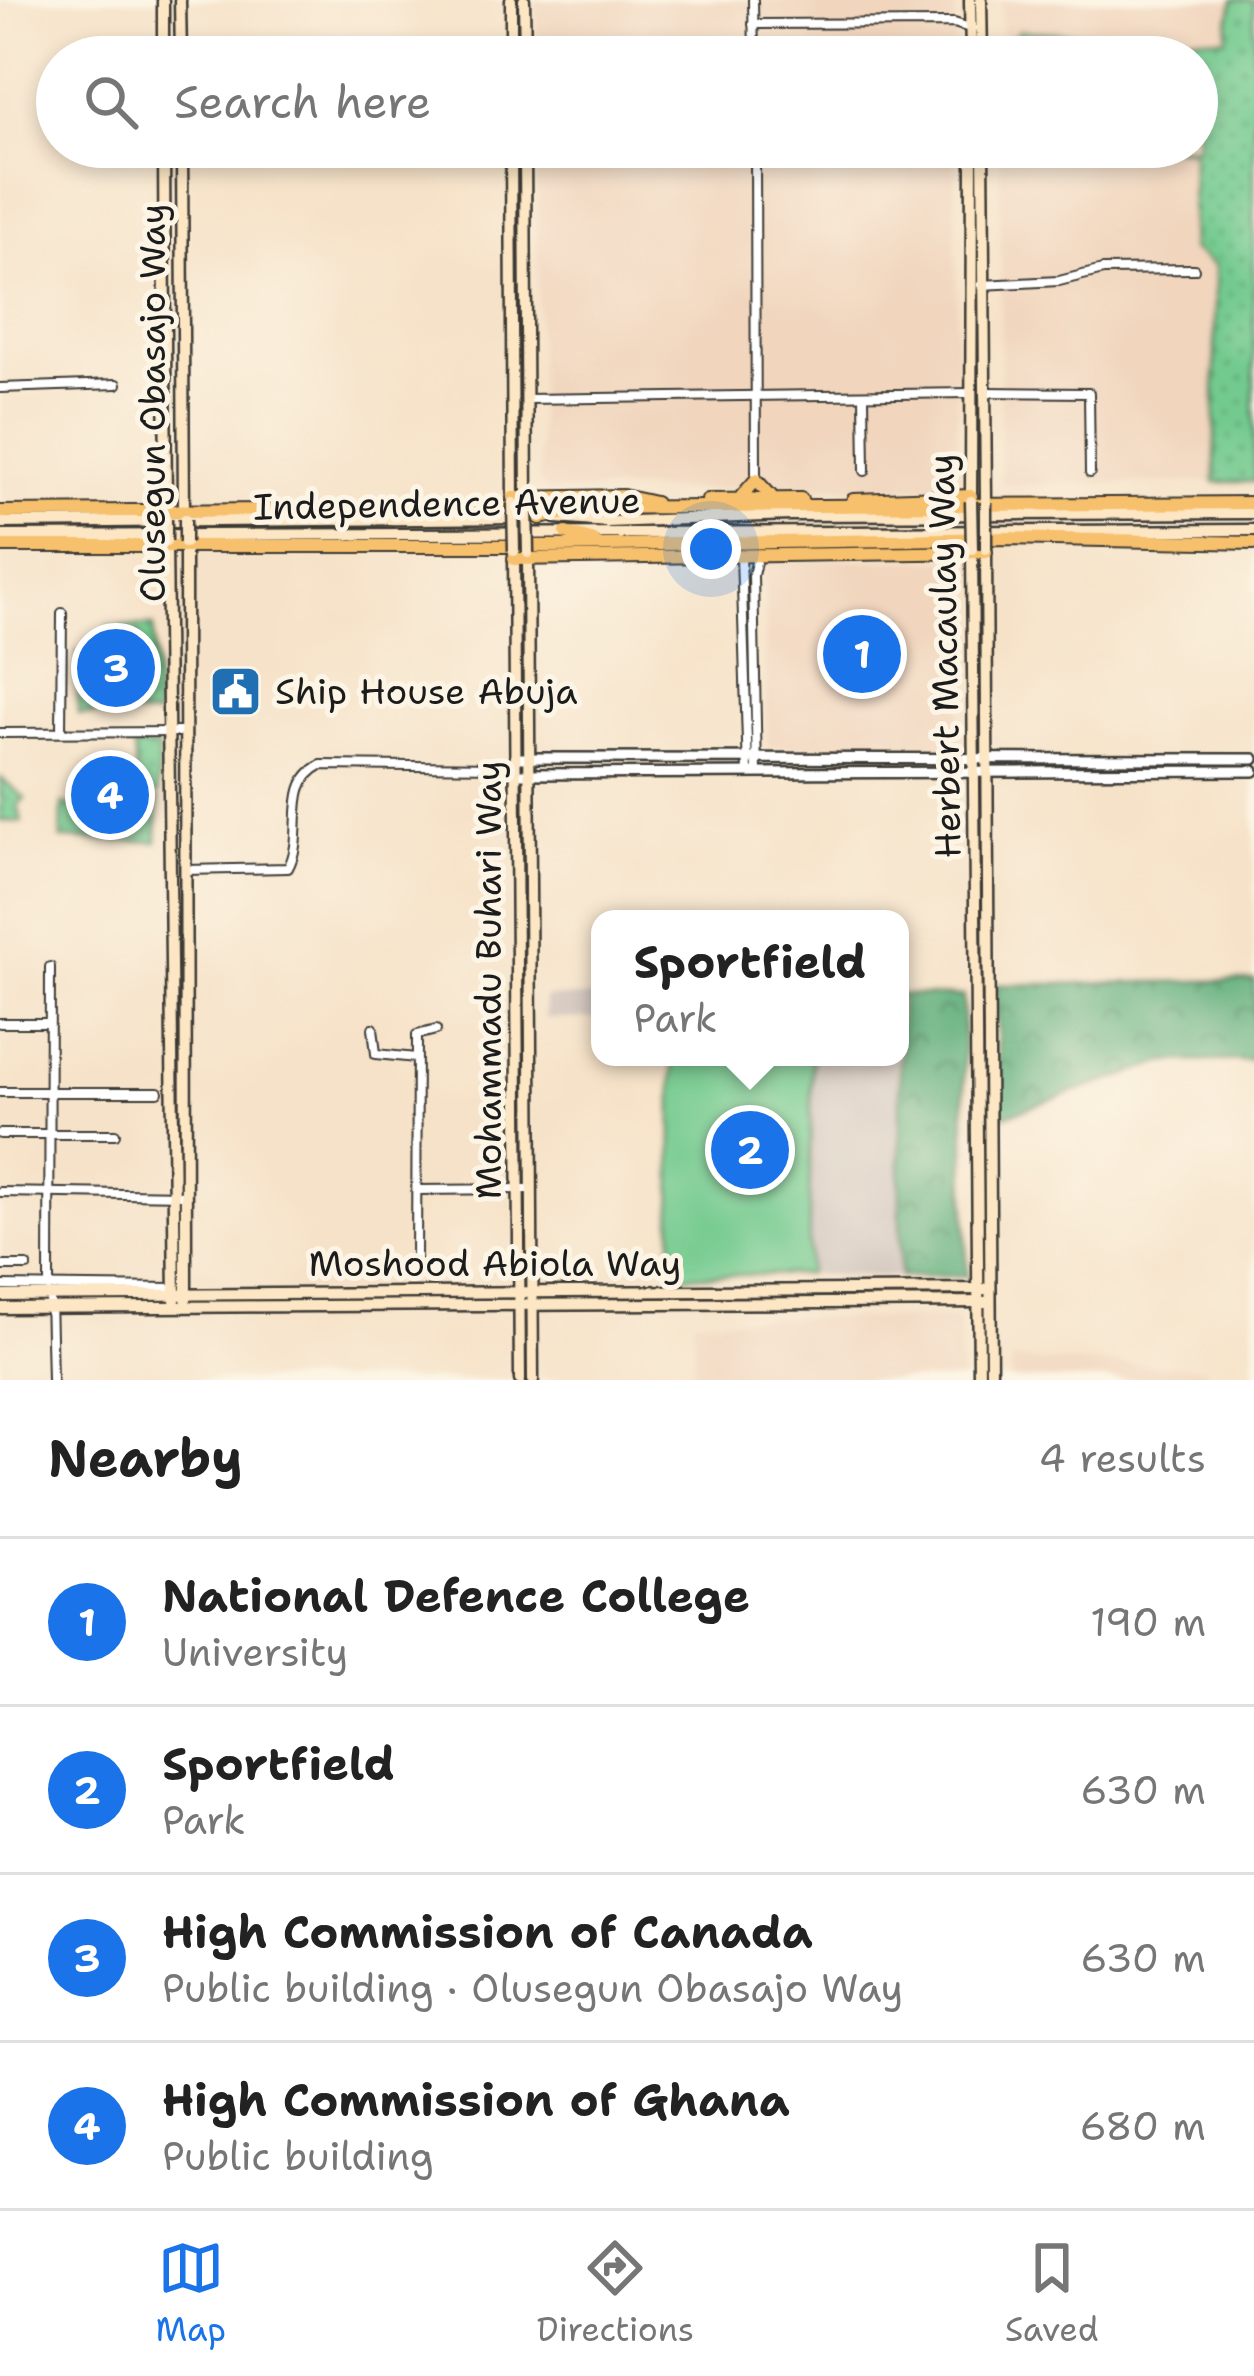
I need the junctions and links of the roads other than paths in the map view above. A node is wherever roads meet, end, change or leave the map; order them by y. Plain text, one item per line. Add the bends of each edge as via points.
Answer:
1 (163, 0) edge
2 (180, 0) edge
3 (511, 0) edge
4 (524, 0) edge
5 (753, 0) edge
6 (976, 7) edge
7 (753, 23) junction
8 (954, 23) junction
9 (976, 29) junction
10 (518, 33) junction
11 (163, 36) edge
12 (181, 36) edge
13 (517, 36) edge
14 (519, 36) edge
15 (753, 36) edge
16 (975, 36) edge
17 (978, 36) edge
18 (164, 168) edge
19 (182, 168) edge
20 (512, 168) edge
21 (524, 168) edge
22 (755, 168) edge
23 (973, 168) edge
24 (981, 168) edge
25 (1194, 269) dead end
26 (519, 276) junction
27 (978, 285) junction
28 (117, 384) dead end
29 (0, 388) edge
30 (978, 392) junction
31 (864, 395) junction
32 (756, 397) junction
33 (526, 399) junction
34 (865, 471) dead end
35 (1090, 473) dead end
36 (756, 479) junction
37 (742, 496) junction
38 (772, 496) junction
39 (978, 499) junction
40 (520, 501) junction
41 (1254, 502) edge
42 (661, 506) junction
43 (684, 506) junction
44 (825, 506) junction
45 (1180, 507) junction
46 (0, 512) edge
47 (541, 512) junction
48 (1254, 514) edge
49 (166, 515) junction
50 (184, 516) junction
51 (0, 523) edge
52 (1254, 530) edge
53 (566, 533) junction
54 (0, 536) edge
55 (1180, 537) junction
56 (1254, 542) edge
57 (166, 544) junction
58 (185, 544) junction
59 (604, 544) junction
60 (0, 546) edge
61 (36, 546) junction
62 (979, 551) junction
63 (740, 554) junction
64 (758, 554) junction
65 (521, 555) junction
66 (0, 556) edge
67 (168, 604) junction
68 (182, 604) junction
69 (62, 613) dead end
70 (61, 732) junction
71 (177, 732) junction
72 (0, 733) edge
73 (524, 758) junction
74 (752, 758) junction
75 (1254, 758) edge
76 (1210, 759) junction
77 (982, 765) junction
78 (501, 767) junction
79 (1211, 771) junction
80 (1254, 771) edge
81 (752, 773) junction
82 (524, 774) junction
83 (178, 824) junction
84 (184, 870) junction
85 (50, 967) dead end
86 (0, 1023) edge
87 (48, 1023) junction
88 (373, 1028) dead end
89 (436, 1030) dead end
90 (416, 1058) junction
91 (0, 1092) edge
92 (158, 1092) dead end
93 (48, 1093) junction
94 (0, 1134) edge
95 (47, 1134) junction
96 (115, 1134) dead end
97 (526, 1189) junction
98 (417, 1190) junction
99 (0, 1192) edge
100 (48, 1192) junction
101 (180, 1194) junction
102 (416, 1262) dead end
103 (0, 1266) edge
104 (26, 1266) dead end
105 (0, 1286) edge
106 (526, 1291) junction
107 (984, 1295) junction
108 (0, 1296) edge
109 (767, 1297) junction
110 (50, 1298) junction
111 (180, 1298) junction
112 (526, 1305) junction
113 (0, 1308) edge
114 (52, 1380) edge
115 (520, 1380) edge
116 (533, 1380) edge
117 (979, 1380) edge
118 (991, 1380) edge

1 - 11 main road
2 - 12 main road
3 - 10 main road
4 - 10 main road
5 - 7 street
6 - 8 street
6 - 9 main road
7 - 8 street
7 - 15 street
8 - 9 street
9 - 16 main road
9 - 17 main road
10 - 13 main road
10 - 14 main road
18 - 49 main road, Olusegun Obasajo Way
19 - 50 main road, Olusegun Obasajo Way
20 - 26 main road, Mohammadu Buhari Way
21 - 26 main road, Mohammadu Buhari Way
22 - 32 street
23 - 27 main road, Herbert Macaulay Way
24 - 27 main road, Herbert Macaulay Way
25 - 27 street
26 - 33 main road, Mohammadu Buhari Way
26 - 40 main road, Mohammadu Buhari Way
27 - 30 main road, Herbert Macaulay Way
28 - 29 street
30 - 31 street
30 - 35 street via 1089,394
30 - 39 main road, Herbert Macaulay Way
31 - 32 street
31 - 34 street
32 - 33 street
32 - 36 street
33 - 40 main road, Mohammadu Buhari Way
36 - 37 main road
36 - 38 main road
37 - 38 main road
37 - 43 main road
38 - 44 main road
39 - 44 main road via 868,497
39 - 45 main road via 1126,496
39 - 62 main road, Herbert Macaulay Way, bridge
40 - 42 main road via 635,496
40 - 65 main road, Mohammadu Buhari Way, bridge
41 - 45 main road, Independence Avenue
42 - 43 main road, Independence Avenue
42 - 47 main road, Independence Avenue
43 - 44 main road, Independence Avenue
44 - 45 main road, Independence Avenue
45 - 47 main road, Independence Avenue via 608,522
45 - 48 main road, Independence Avenue
46 - 49 main road, Independence Avenue
47 - 50 main road, Independence Avenue
47 - 51 main road
49 - 50 main road, Independence Avenue
49 - 57 main road, Olusegun Obasajo Way, bridge
50 - 58 main road, Olusegun Obasajo Way, bridge
52 - 55 main road, Independence Avenue
53 - 54 main road, Independence Avenue
53 - 55 main road, Independence Avenue
53 - 59 main road
55 - 56 main road, Independence Avenue
55 - 59 main road, Independence Avenue
57 - 58 main road, Independence Avenue
57 - 61 main road, Independence Avenue
57 - 67 main road, Olusegun Obasajo Way
58 - 59 main road, Independence Avenue
58 - 68 main road, Olusegun Obasajo Way
60 - 61 main road, Independence Avenue
61 - 66 main road
62 - 64 main road
62 - 77 main road, Herbert Macaulay Way
63 - 64 main road
63 - 65 main road
63 - 74 street
64 - 74 street
65 - 73 main road, Mohammadu Buhari Way
67 - 68 main road
67 - 71 main road, Olusegun Obasajo Way
68 - 71 main road, Olusegun Obasajo Way
69 - 70 street
70 - 71 street
70 - 72 street
71 - 83 main road, Olusegun Obasajo Way
73 - 74 street
73 - 78 street
73 - 82 main road, Mohammadu Buhari Way
74 - 77 street
74 - 81 street
75 - 76 street
76 - 77 street
76 - 79 street
77 - 79 street
77 - 81 street
77 - 107 main road, Herbert Macaulay Way
78 - 82 street
78 - 84 street via 321,764 299,786 288,868
79 - 80 street
81 - 82 street
82 - 97 main road, Mohammadu Buhari Way
83 - 84 main road, Olusegun Obasajo Way
83 - 101 main road, Olusegun Obasajo Way
84 - 101 main road, Olusegun Obasajo Way
85 - 87 street
86 - 87 street
87 - 93 street
88 - 90 street via 376,1054
89 - 90 street via 418,1032
90 - 98 street
91 - 93 street
92 - 93 street
93 - 95 street
94 - 95 street
95 - 96 street
95 - 100 street
97 - 98 street
97 - 106 main road, Mohammadu Buhari Way
98 - 102 street
99 - 100 street
100 - 101 street
100 - 110 street
101 - 111 main road, Olusegun Obasajo Way
103 - 104 street
105 - 110 street
106 - 109 main road, Moshood Abiola Way
106 - 111 main road, Moshood Abiola Way
106 - 112 main road, Mohammadu Buhari Way
107 - 109 main road, Moshood Abiola Way
107 - 117 main road, Herbert Macaulay Way
107 - 118 main road, Herbert Macaulay Way
108 - 110 main road, Moshood Abiola Way
109 - 112 main road, Moshood Abiola Way
110 - 111 main road, Moshood Abiola Way
110 - 113 main road, Moshood Abiola Way
110 - 114 street
111 - 112 main road, Moshood Abiola Way
112 - 115 main road, Mohammadu Buhari Way
112 - 116 main road, Mohammadu Buhari Way

